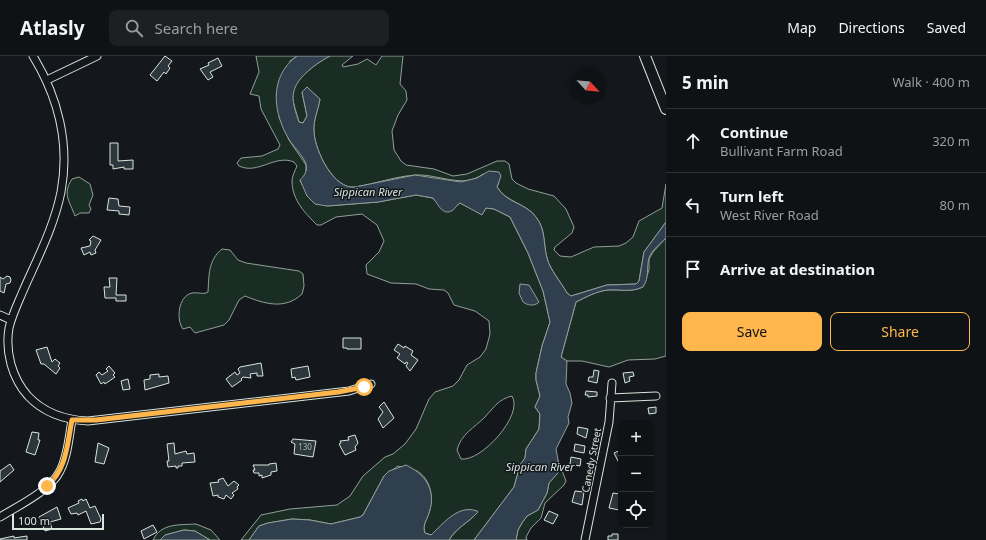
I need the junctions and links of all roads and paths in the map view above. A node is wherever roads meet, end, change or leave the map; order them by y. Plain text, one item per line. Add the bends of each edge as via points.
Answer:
1 (33, 56) edge
2 (97, 56) edge
3 (645, 56) edge
4 (47, 80) junction
5 (666, 109) edge
6 (0, 315) edge
7 (11, 320) junction
8 (612, 383) dead end
9 (371, 384) dead end
10 (656, 396) dead end
11 (610, 398) junction
12 (72, 420) junction
13 (0, 517) edge
14 (588, 538) edge

1 - 4 street
2 - 4 street
3 - 5 highway
4 - 7 street via 57,106 62,134 64,163 61,191 54,219
6 - 7 street
7 - 12 street via 8,337 9,355 13,372 22,387 40,406 55,415
8 - 11 street, Canedy Street
9 - 12 street via 356,390 96,420
10 - 11 street
11 - 14 street, Canedy Street via 609,422
12 - 13 street via 64,460 56,477 43,489

